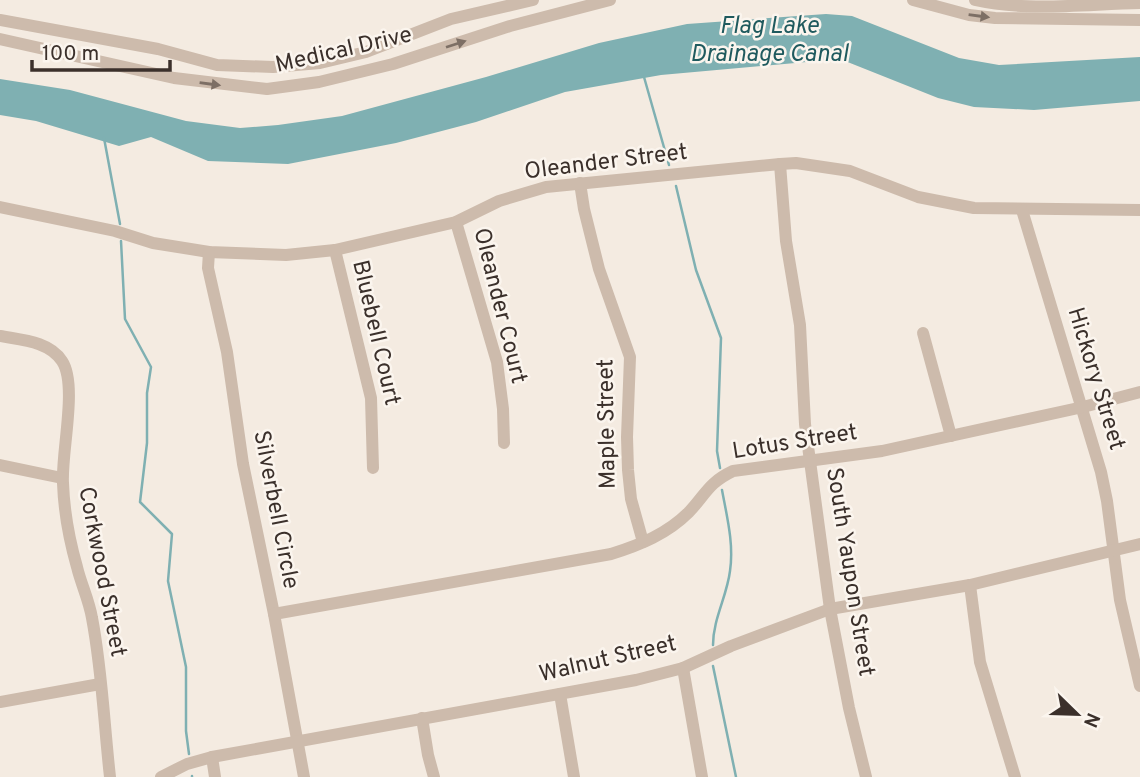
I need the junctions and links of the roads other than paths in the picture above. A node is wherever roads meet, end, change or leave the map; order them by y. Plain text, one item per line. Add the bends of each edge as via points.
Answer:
1 (533, 0) edge
2 (611, 0) edge
3 (913, 0) edge
4 (975, 0) edge
5 (1140, 3) edge
6 (0, 20) edge
7 (1140, 20) edge
8 (0, 39) edge
9 (780, 164) junction
10 (580, 183) junction
11 (0, 206) edge
12 (1022, 210) junction
13 (1140, 210) edge
14 (456, 222) junction
15 (335, 250) junction
16 (209, 252) junction
17 (923, 333) dead end
18 (0, 336) edge
19 (1140, 393) edge
20 (1083, 407) junction
21 (951, 436) junction
22 (504, 443) dead end
23 (811, 460) junction
24 (0, 466) edge
25 (373, 468) dead end
26 (62, 478) junction
27 (643, 542) junction
28 (1140, 544) edge
29 (1114, 550) junction
30 (970, 585) junction
31 (831, 609) junction
32 (274, 614) junction
33 (683, 668) junction
34 (100, 684) junction
35 (1140, 686) edge
36 (560, 694) junction
37 (0, 702) edge
38 (422, 718) junction
39 (296, 742) junction
40 (212, 757) junction
41 (110, 777) edge
42 (161, 777) edge
43 (215, 777) edge
44 (304, 777) edge
45 (434, 777) edge
46 (574, 777) edge
47 (702, 777) edge
48 (866, 777) edge
49 (1015, 777) edge

1 - 6 street, Medical Drive via 451,19 366,52 320,63 273,67 217,65 158,49
8 -> 2 street, Medical Drive via 174,78 267,89 393,64 510,26
3 -> 7 street via 995,18
4 - 5 street via 1025,6
9 - 10 street, Oleander Street
9 - 12 street, Oleander Street via 850,171 941,203
9 - 23 street, South Yaupon Street
10 - 14 street, Oleander Street via 514,195
10 - 27 street, Maple Street via 599,268 630,357 628,470
11 - 16 street, Oleander Street
12 - 13 street, Oleander Street
12 - 20 street, Hickory Street
14 - 15 street, Oleander Street
14 - 22 street, Oleander Court via 497,362
15 - 16 street, Oleander Street via 286,255
15 - 25 street, Bluebell Court via 371,398
16 - 32 street, Silverbell Circle via 208,268 228,352 243,464
17 - 21 street
18 - 26 street, Corkwood Street via 53,351 68,373
19 - 20 street, Lotus Street
20 - 21 street, Lotus Street
20 - 29 street, Hickory Street via 1107,501
21 - 23 street, Lotus Street
23 - 27 street, Lotus Street via 726,474 712,482 669,530
23 - 31 street, South Yaupon Street
24 - 26 street
26 - 34 street, Corkwood Street via 71,544 92,616
27 - 32 street, Lotus Street via 611,554
28 - 29 street, Walnut Street
29 - 30 street, Walnut Street
29 - 35 street, Hickory Street via 1122,611
30 - 31 street, Walnut Street
30 - 49 street via 980,662
31 - 33 street, Walnut Street
31 - 48 street, South Yaupon Street
32 - 39 street, Silverbell Circle
33 - 36 street, Walnut Street
33 - 47 street
34 - 37 street
34 - 41 street, Corkwood Street
36 - 38 street, Walnut Street
36 - 46 street
38 - 39 street, Walnut Street
38 - 45 street
39 - 40 street, Walnut Street
39 - 44 street, Silverbell Circle
40 - 42 street, Walnut Street
40 - 43 street

